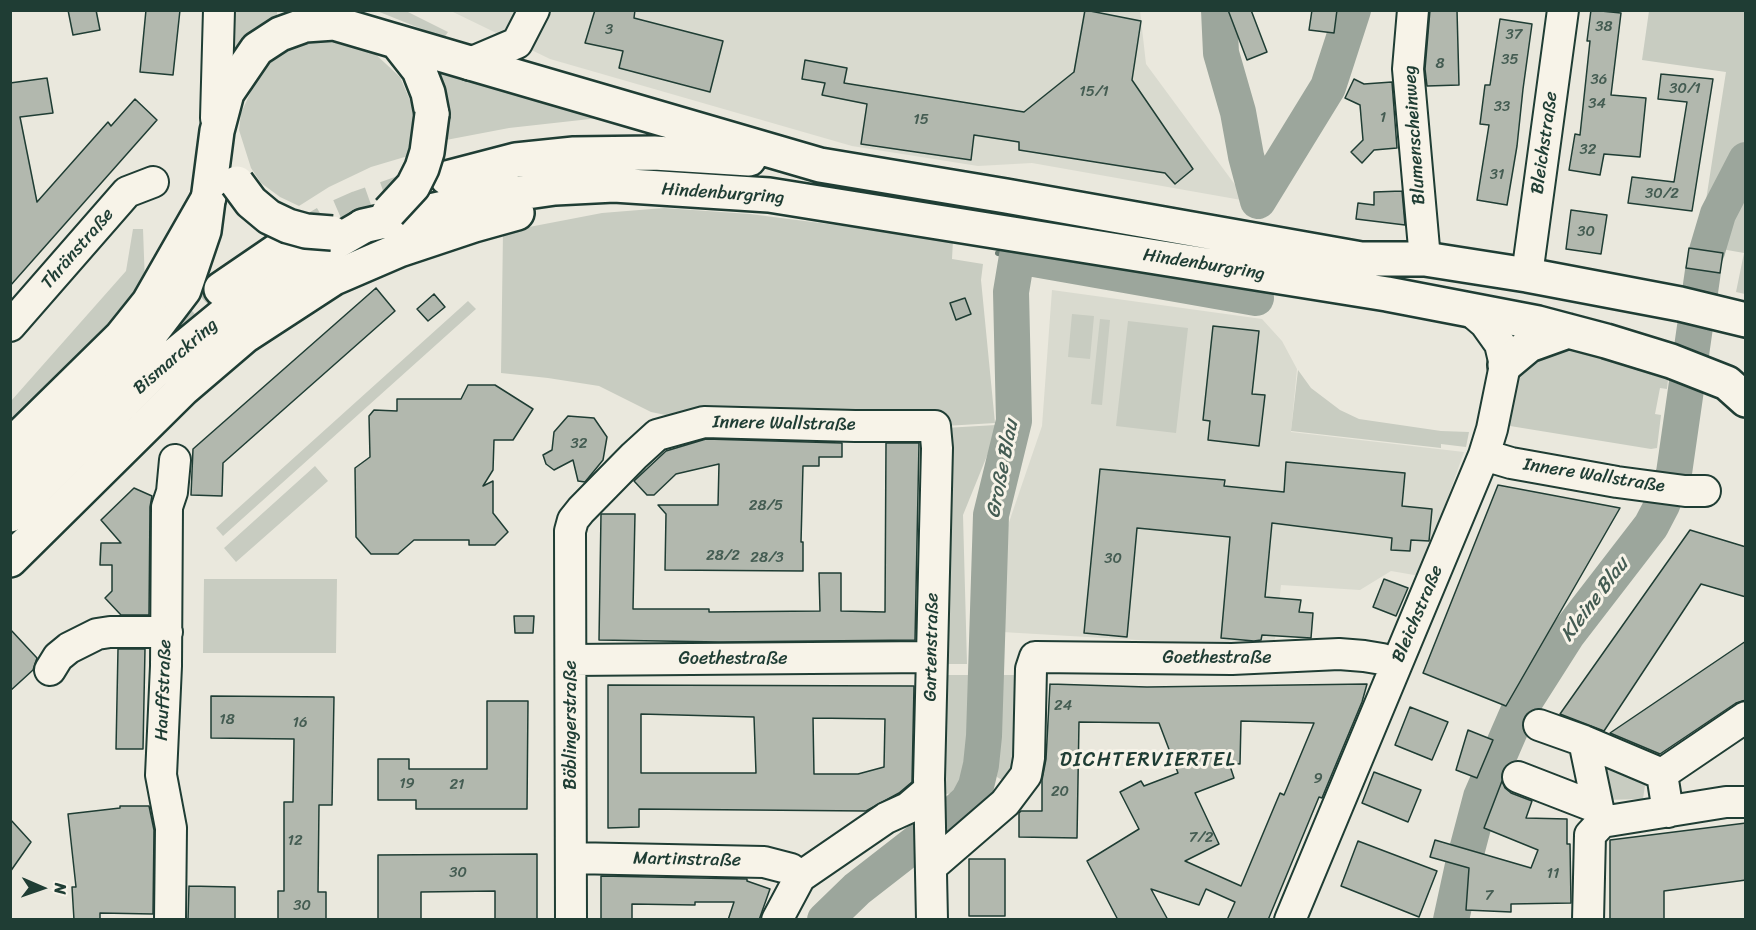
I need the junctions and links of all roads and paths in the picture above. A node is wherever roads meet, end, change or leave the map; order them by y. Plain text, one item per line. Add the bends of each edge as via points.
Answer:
1 (219, 10) edge
2 (534, 10) edge
3 (1413, 10) edge
4 (1563, 10) edge
5 (325, 17) edge
6 (397, 42) junction
7 (517, 43) junction
8 (470, 63) junction
9 (538, 82) junction
10 (217, 131) junction
11 (820, 165) junction
12 (447, 178) tunnel mouth
13 (153, 182) dead end
14 (652, 189) junction
15 (223, 190) junction
16 (362, 224) junction
17 (281, 248) tunnel mouth
18 (1425, 259) junction
19 (1527, 275) junction
20 (221, 289) tunnel mouth
21 (1471, 310) junction
22 (1739, 314) edge
23 (10, 326) edge
24 (1568, 331) junction
25 (1505, 365) junction
26 (1735, 388) edge
27 (935, 426) joint
28 (10, 446) edge
29 (1484, 455) junction
30 (175, 460) dead end
31 (10, 475) edge
32 (1695, 491) dead end
33 (10, 515) edge
34 (570, 531) joint
35 (10, 560) edge
36 (166, 632) junction
37 (932, 657) junction
38 (571, 660) junction
39 (1396, 666) junction
40 (50, 670) dead end
41 (1746, 717) edge
42 (1539, 725) dead end
43 (1584, 741) junction
44 (1662, 774) junction
45 (1518, 777) dead end
46 (929, 796) junction
47 (1746, 802) edge
48 (1668, 812) junction
49 (1600, 815) junction
50 (571, 858) junction
51 (931, 862) junction
52 (800, 877) junction
53 (170, 920) edge
54 (571, 920) edge
55 (777, 920) edge
56 (932, 920) edge
57 (1290, 920) edge
58 (1588, 920) edge

1 - 10 street
2 - 7 street
3 - 18 street, Blumenscheinweg via 1408,69
4 - 19 street, Bleichstraße
5 - 6 main road
5 - 10 main road via 280,34 257,49 227,93
6 - 8 main road
6 - 16 main road, bridge via 419,70 428,93 432,114 427,152 413,186
7 - 8 street
7 - 9 street
8 - 9 main road
9 - 11 main road
10 - 15 main road via 224,156
11 - 12 main road via 680,154 574,154 516,160
11 - 18 main road, Hindenburgring via 1361,259
13 - 23 street, Thränstraße via 127,192
14 - 16 main road via 614,185 555,188
14 - 21 main road, Hindenburgring via 769,195
14 - 35 main road via 539,208 474,225 399,250 334,278 245,336 183,389
15 - 16 main road, bridge via 251,202 269,217 306,231
15 - 28 main road via 149,302 121,337
15 - 31 main road, Bismarckring via 184,290 139,349
16 - 33 main road, Bismarckring via 232,308 188,344 153,373
17 - 20 main road
18 - 19 main road, Hindenburgring
19 - 22 main road, Hindenburgring via 1680,300
21 - 24 main road, Hindenburgring
21 - 25 street via 1500,344
24 - 25 main road via 1529,345
24 - 26 main road, Hindenburgring via 1671,362
25 - 29 street, Bleichstraße
27 - 34 street, Innere Wallstraße via 704,422 657,435 581,510
27 - 37 street, Gartenstraße
29 - 32 street, Innere Wallstraße via 1617,482
29 - 39 street, Bleichstraße
30 - 36 street, Hauffstraße via 167,507
34 - 38 street, Böblingerstraße
36 - 40 street via 97,634 69,648
36 - 53 street, Hauffstraße via 161,775 171,828
37 - 38 street, Goethestraße
37 - 46 street, Gartenstraße
38 - 50 street, Böblingerstraße
39 - 51 street, Goethestraße via 1364,656 1339,654 1232,659 1035,657 1031,669 1026,775 1005,803
39 - 57 street, Bleichstraße
41 - 44 street
42 - 43 street
43 - 44 street
43 - 49 street
44 - 48 street
45 - 49 street
46 - 51 street, Gartenstraße
46 - 52 street via 886,818
47 - 48 street
48 - 49 street
49 - 58 street via 1590,835
50 - 52 street, Martinstraße via 764,862 791,869
50 - 54 street, Böblingerstraße
51 - 56 street, Gartenstraße
52 - 55 street

